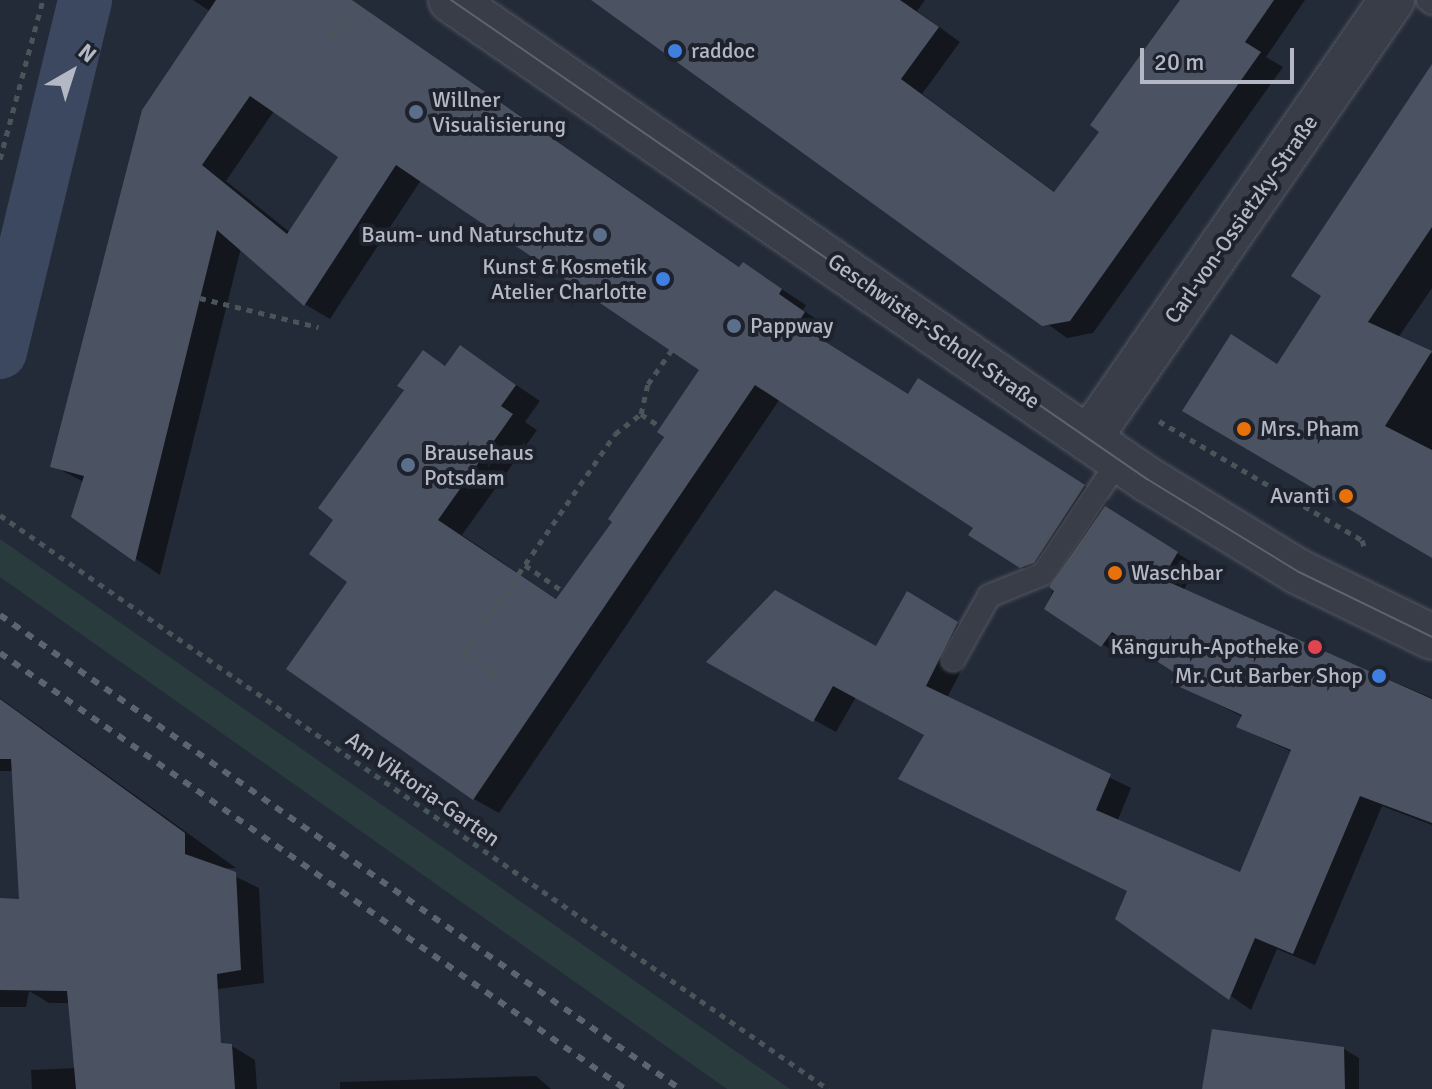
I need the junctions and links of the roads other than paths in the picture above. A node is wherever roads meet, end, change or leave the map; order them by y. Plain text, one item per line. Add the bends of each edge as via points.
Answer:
1 (451, 0) edge
2 (1392, 0) edge
3 (1104, 449) junction
4 (1432, 637) edge
5 (953, 660) dead end

1 - 3 street, Geschwister-Scholl-Straße
2 - 3 street, Carl-von-Ossietzky-Straße
3 - 4 street, Geschwister-Scholl-Straße via 1299,572
3 - 5 lane via 1043,574 989,596

